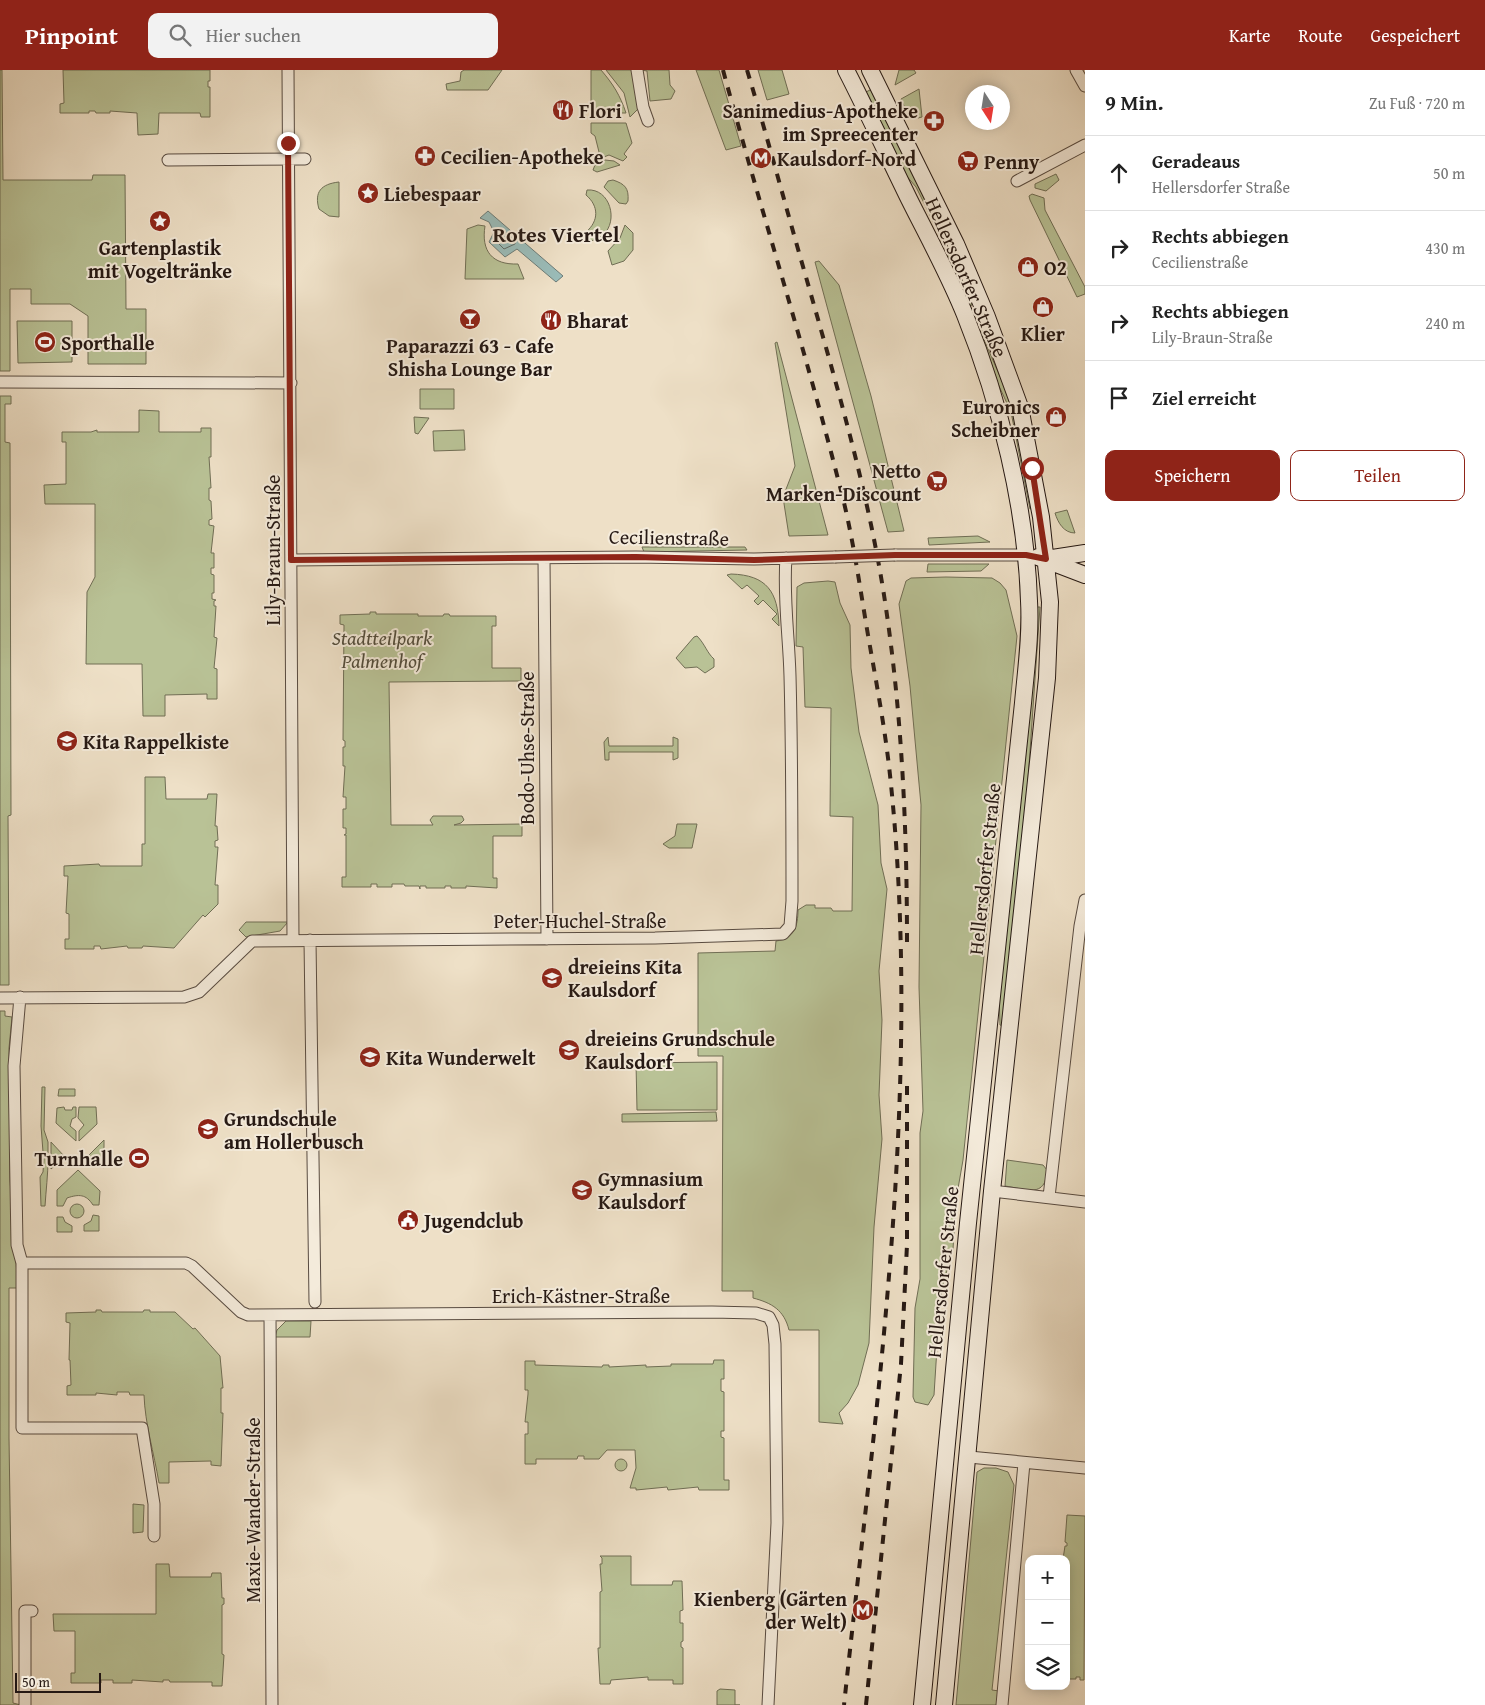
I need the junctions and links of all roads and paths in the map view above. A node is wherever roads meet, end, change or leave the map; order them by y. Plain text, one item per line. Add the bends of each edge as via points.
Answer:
1 (288, 70) edge
2 (637, 70) edge
3 (846, 70) edge
4 (870, 70) edge
5 (1076, 70) edge
6 (1085, 86) edge
7 (648, 121) dead end
8 (1085, 145) edge
9 (288, 159) junction
10 (306, 159) dead end
11 (168, 160) dead end
12 (1016, 181) dead end
13 (964, 314) junction
14 (1009, 376) junction
15 (0, 382) edge
16 (291, 383) junction
17 (1085, 553) edge
18 (1026, 555) junction
19 (544, 558) junction
20 (786, 558) junction
21 (1046, 559) junction
22 (291, 560) junction
23 (1085, 575) edge
24 (1085, 900) edge
25 (547, 938) junction
26 (293, 940) junction
27 (310, 940) junction
28 (20, 997) junction
29 (0, 998) edge
30 (972, 1190) junction
31 (992, 1192) junction
32 (1050, 1197) junction
33 (1085, 1202) edge
34 (22, 1264) junction
35 (315, 1302) dead end
36 (270, 1315) junction
37 (969, 1457) junction
38 (1024, 1462) junction
39 (1085, 1468) edge
40 (154, 1536) dead end
41 (32, 1611) dead end
42 (25, 1705) edge
43 (272, 1705) edge
44 (768, 1705) edge
45 (922, 1705) edge
46 (944, 1705) edge
47 (1002, 1705) edge

1 - 9 street, Lily-Braun-Straße
2 - 7 street
3 - 13 main road, Hellersdorfer Straße
4 - 14 main road, Hellersdorfer Straße via 956,244
5 - 6 street
8 - 12 street
9 - 10 street
9 - 11 street
9 - 16 street, Lily-Braun-Straße
13 - 14 main road via 972,311 979,316 994,356
13 - 18 main road, Hellersdorfer Straße via 1000,421
14 - 21 main road, Hellersdorfer Straße via 1030,453
15 - 16 street
16 - 22 street, Lily-Braun-Straße
17 - 21 main road, Cecilienstraße
18 - 20 street, Cecilienstraße, bridge
18 - 21 main road, Cecilienstraße
18 - 30 main road, Hellersdorfer Straße via 1029,641
19 - 20 street, Cecilienstraße
19 - 22 street, Cecilienstraße
19 - 25 street, Bodo-Uhse-Straße
20 - 25 street, Peter-Huchel-Straße via 784,584 788,615 791,732 790,926 783,934 775,936
21 - 23 main road, Cecilienstraße
21 - 31 main road, Hellersdorfer Straße via 1050,609 1047,678
22 - 26 street, Lily-Braun-Straße
24 - 32 street
25 - 27 street, Peter-Huchel-Straße
26 - 27 street, Peter-Huchel-Straße
26 - 28 street, Peter-Huchel-Straße via 252,941 198,992 184,997
27 - 35 street
28 - 29 street, Peter-Huchel-Straße
28 - 34 street via 14,1066 16,1245
30 - 31 main road
30 - 45 main road, Hellersdorfer Straße
31 - 32 street
31 - 37 main road, Hellersdorfer Straße
32 - 33 street
34 - 36 street, Erich-Kästner-Straße via 186,1263 241,1312 248,1316
34 - 40 street via 22,1428 142,1428 154,1504
36 - 43 street, Maxie-Wander-Straße
36 - 44 street, Erich-Kästner-Straße via 721,1312 756,1313 769,1317 776,1344 777,1523
37 - 38 street
37 - 46 main road, Hellersdorfer Straße
38 - 39 street
38 - 47 street
41 - 42 street via 25,1611

